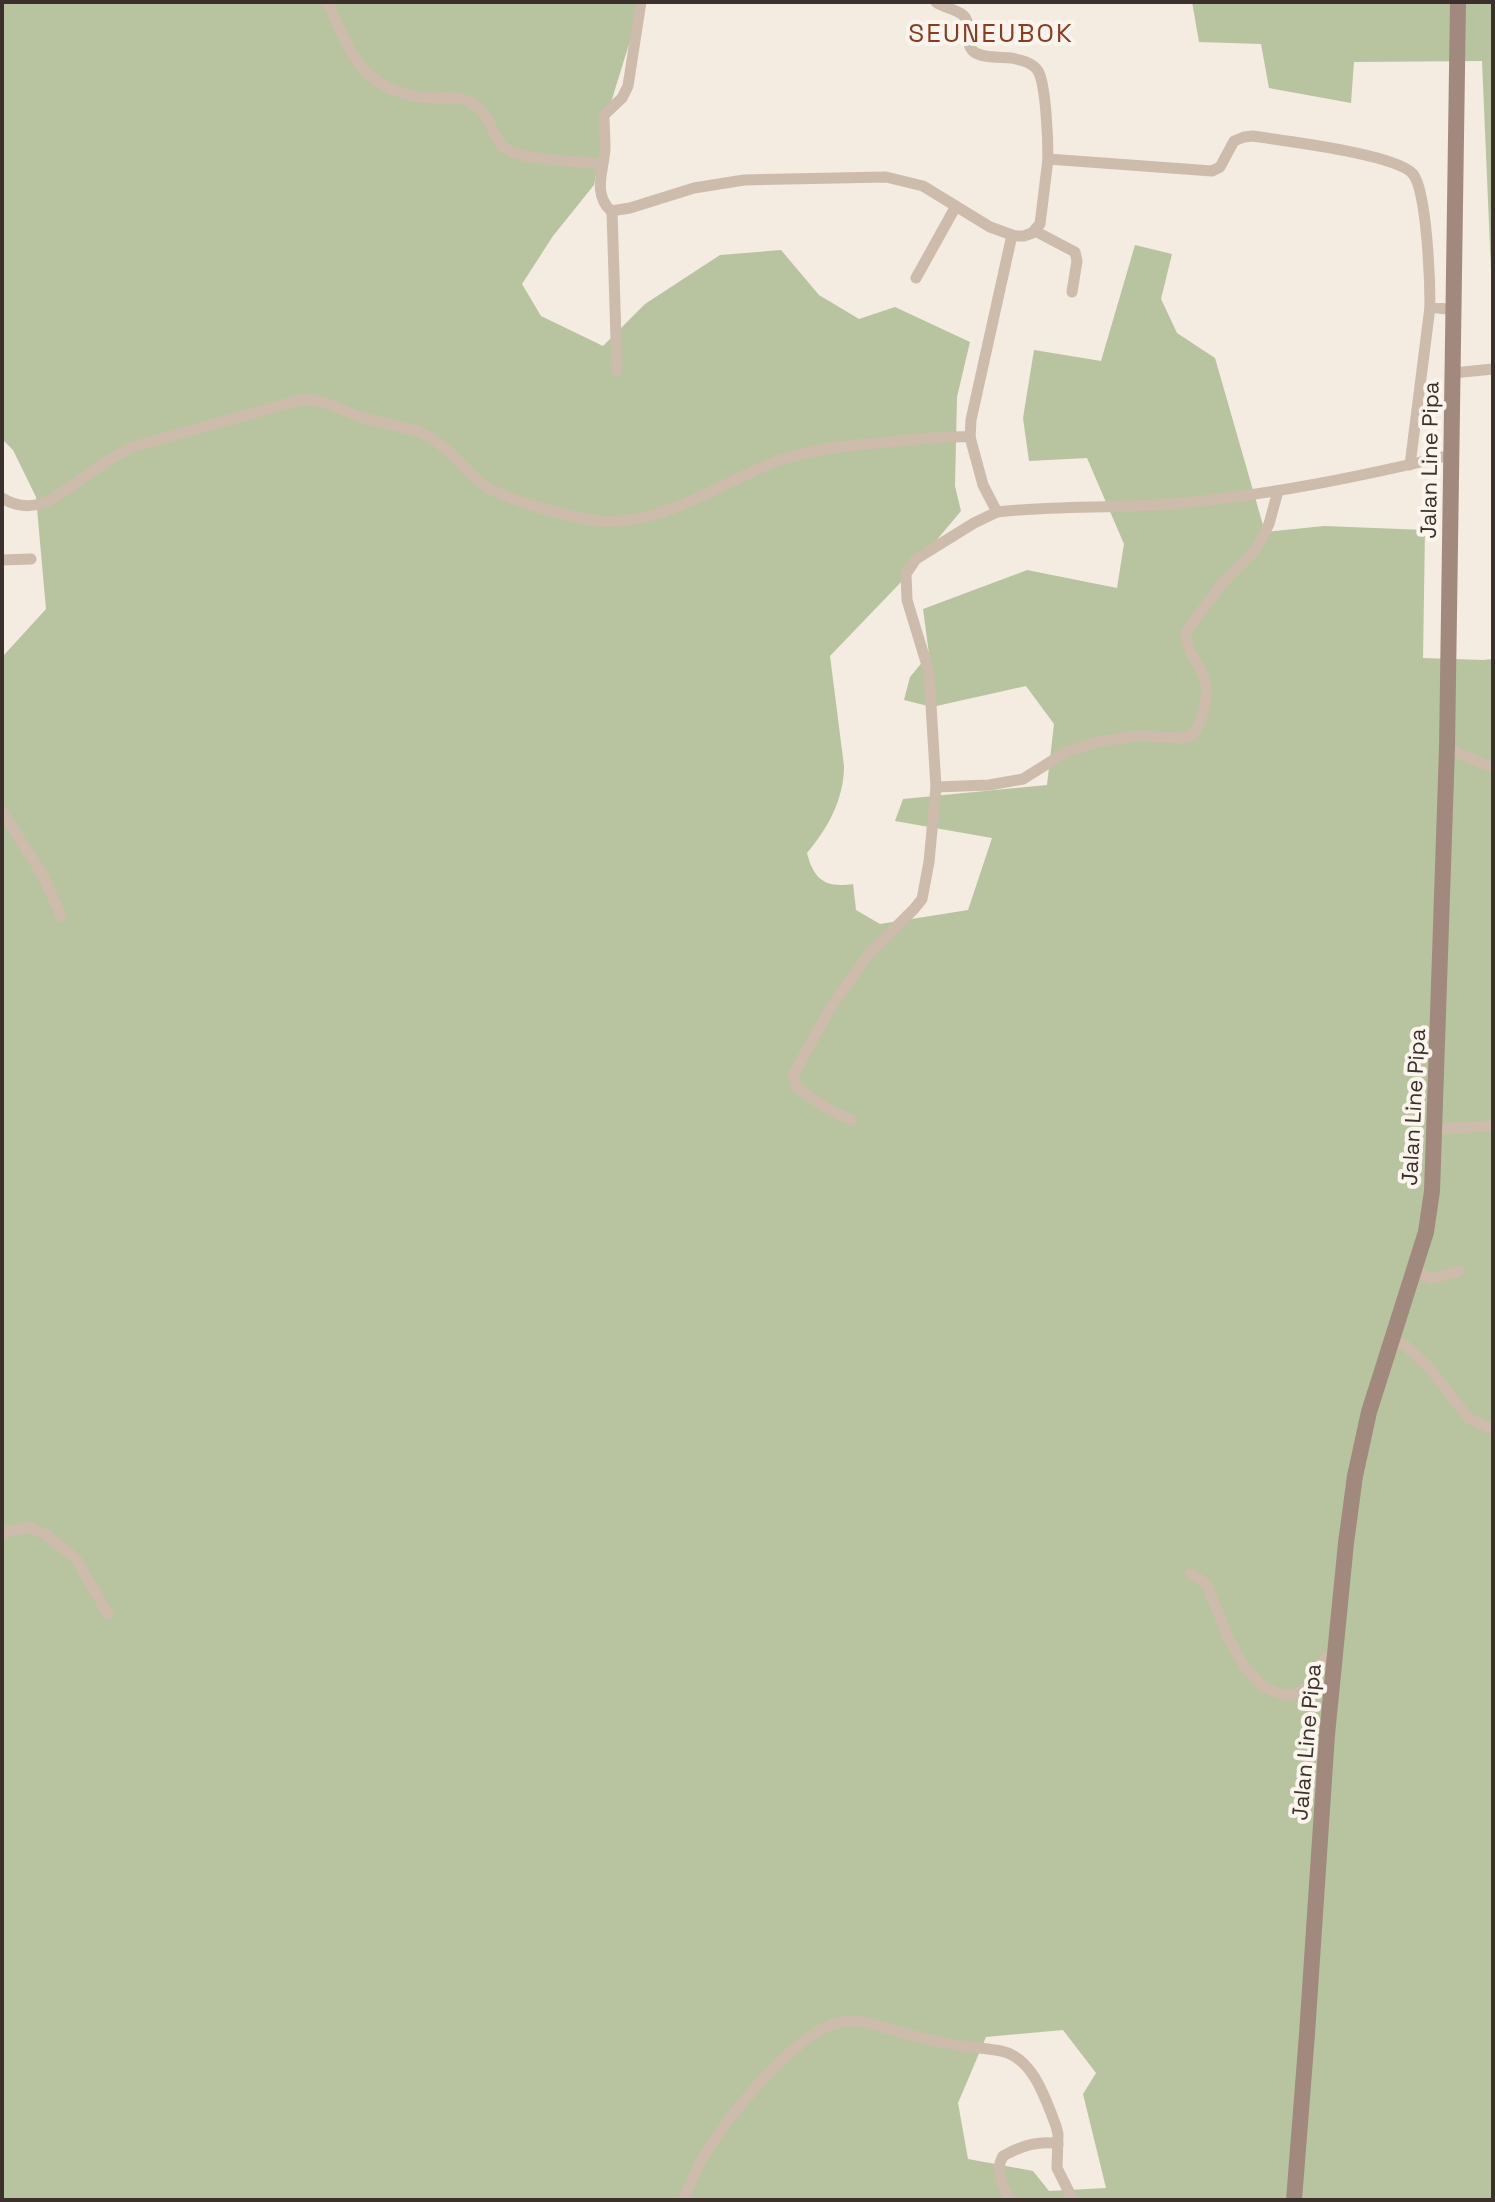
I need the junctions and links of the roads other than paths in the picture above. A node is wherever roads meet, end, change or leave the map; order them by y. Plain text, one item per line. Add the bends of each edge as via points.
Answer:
1 (327, 2) edge
2 (641, 2) edge
3 (936, 2) edge
4 (1458, 2) edge
5 (1048, 159) junction
6 (602, 164) junction
7 (956, 206) junction
8 (612, 211) junction
9 (1035, 231) junction
10 (1012, 235) junction
11 (916, 278) dead end
12 (1072, 292) dead end
13 (1430, 307) junction
14 (1455, 310) junction
15 (1493, 369) edge
16 (617, 371) dead end
17 (1453, 373) junction
18 (970, 437) junction
19 (1451, 455) junction
20 (1410, 465) junction
21 (1278, 491) junction
22 (2, 498) edge
23 (997, 512) junction
24 (31, 559) dead end
25 (2, 560) edge
26 (1447, 748) junction
27 (1493, 768) edge
28 (936, 787) junction
29 (2, 812) edge
30 (61, 916) dead end
31 (852, 1120) dead end
32 (1493, 1126) edge
33 (1434, 1129) junction
34 (1415, 1269) junction
35 (1459, 1271) dead end
36 (1393, 1340) junction
37 (1493, 1429) edge
38 (2, 1533) edge
39 (1190, 1574) dead end
40 (108, 1614) dead end
41 (1335, 1652) junction
42 (1058, 2144) junction
43 (683, 2200) edge
44 (1011, 2200) edge
45 (1073, 2200) edge
46 (1294, 2200) edge

1 - 6 street via 365,71 386,86 419,97 469,101 508,151
2 - 6 street via 628,86 604,115
3 - 5 street via 964,16 973,51 1020,59 1037,70
4 - 14 main road, Jalan Line Pipa
5 - 9 street via 1042,216
5 - 13 street via 1212,171 1220,167 1234,141 1253,136 1395,164 1411,172 1418,185
6 - 8 street via 601,195
7 - 8 street via 914,183 858,176 719,183
7 - 10 street
7 - 11 street
8 - 16 street
9 - 10 street
9 - 12 street via 1075,252
10 - 18 street
13 - 14 street
13 - 20 street
14 - 17 main road, Jalan Line Pipa
15 - 17 street
17 - 19 main road, Jalan Line Pipa
18 - 22 street via 810,452 757,469 676,508 599,521 494,491 414,429 303,399 137,445 46,502 21,506
18 - 23 street via 983,485
19 - 20 street
19 - 26 main road, Jalan Line Pipa
20 - 21 street
21 - 23 street via 1181,503
21 - 28 street via 1256,549 1222,583 1186,632 1207,690 1192,736 1097,742 1066,752 1023,779
23 - 28 street via 916,559 906,574 907,600 929,672
24 - 25 street
26 - 27 street
26 - 33 main road, Jalan Line Pipa
28 - 31 street via 922,899 859,967 793,1075 797,1088
29 - 30 street via 43,875
32 - 33 street
33 - 34 main road, Jalan Line Pipa via 1432,1191
34 - 35 street via 1430,1279
34 - 36 main road, Jalan Line Pipa
36 - 37 street via 1428,1366 1469,1419
36 - 41 main road, Jalan Line Pipa via 1355,1476
38 - 40 street via 30,1527 45,1534 76,1559
39 - 41 street via 1207,1585 1245,1667 1272,1692 1300,1692
41 - 46 main road, Jalan Line Pipa
42 - 43 street via 1056,2126 1030,2070 1013,2055 865,2022 842,2022 804,2040 765,2076 710,2146
42 - 44 street via 1037,2143 1003,2156 999,2177
42 - 45 street via 1057,2168

